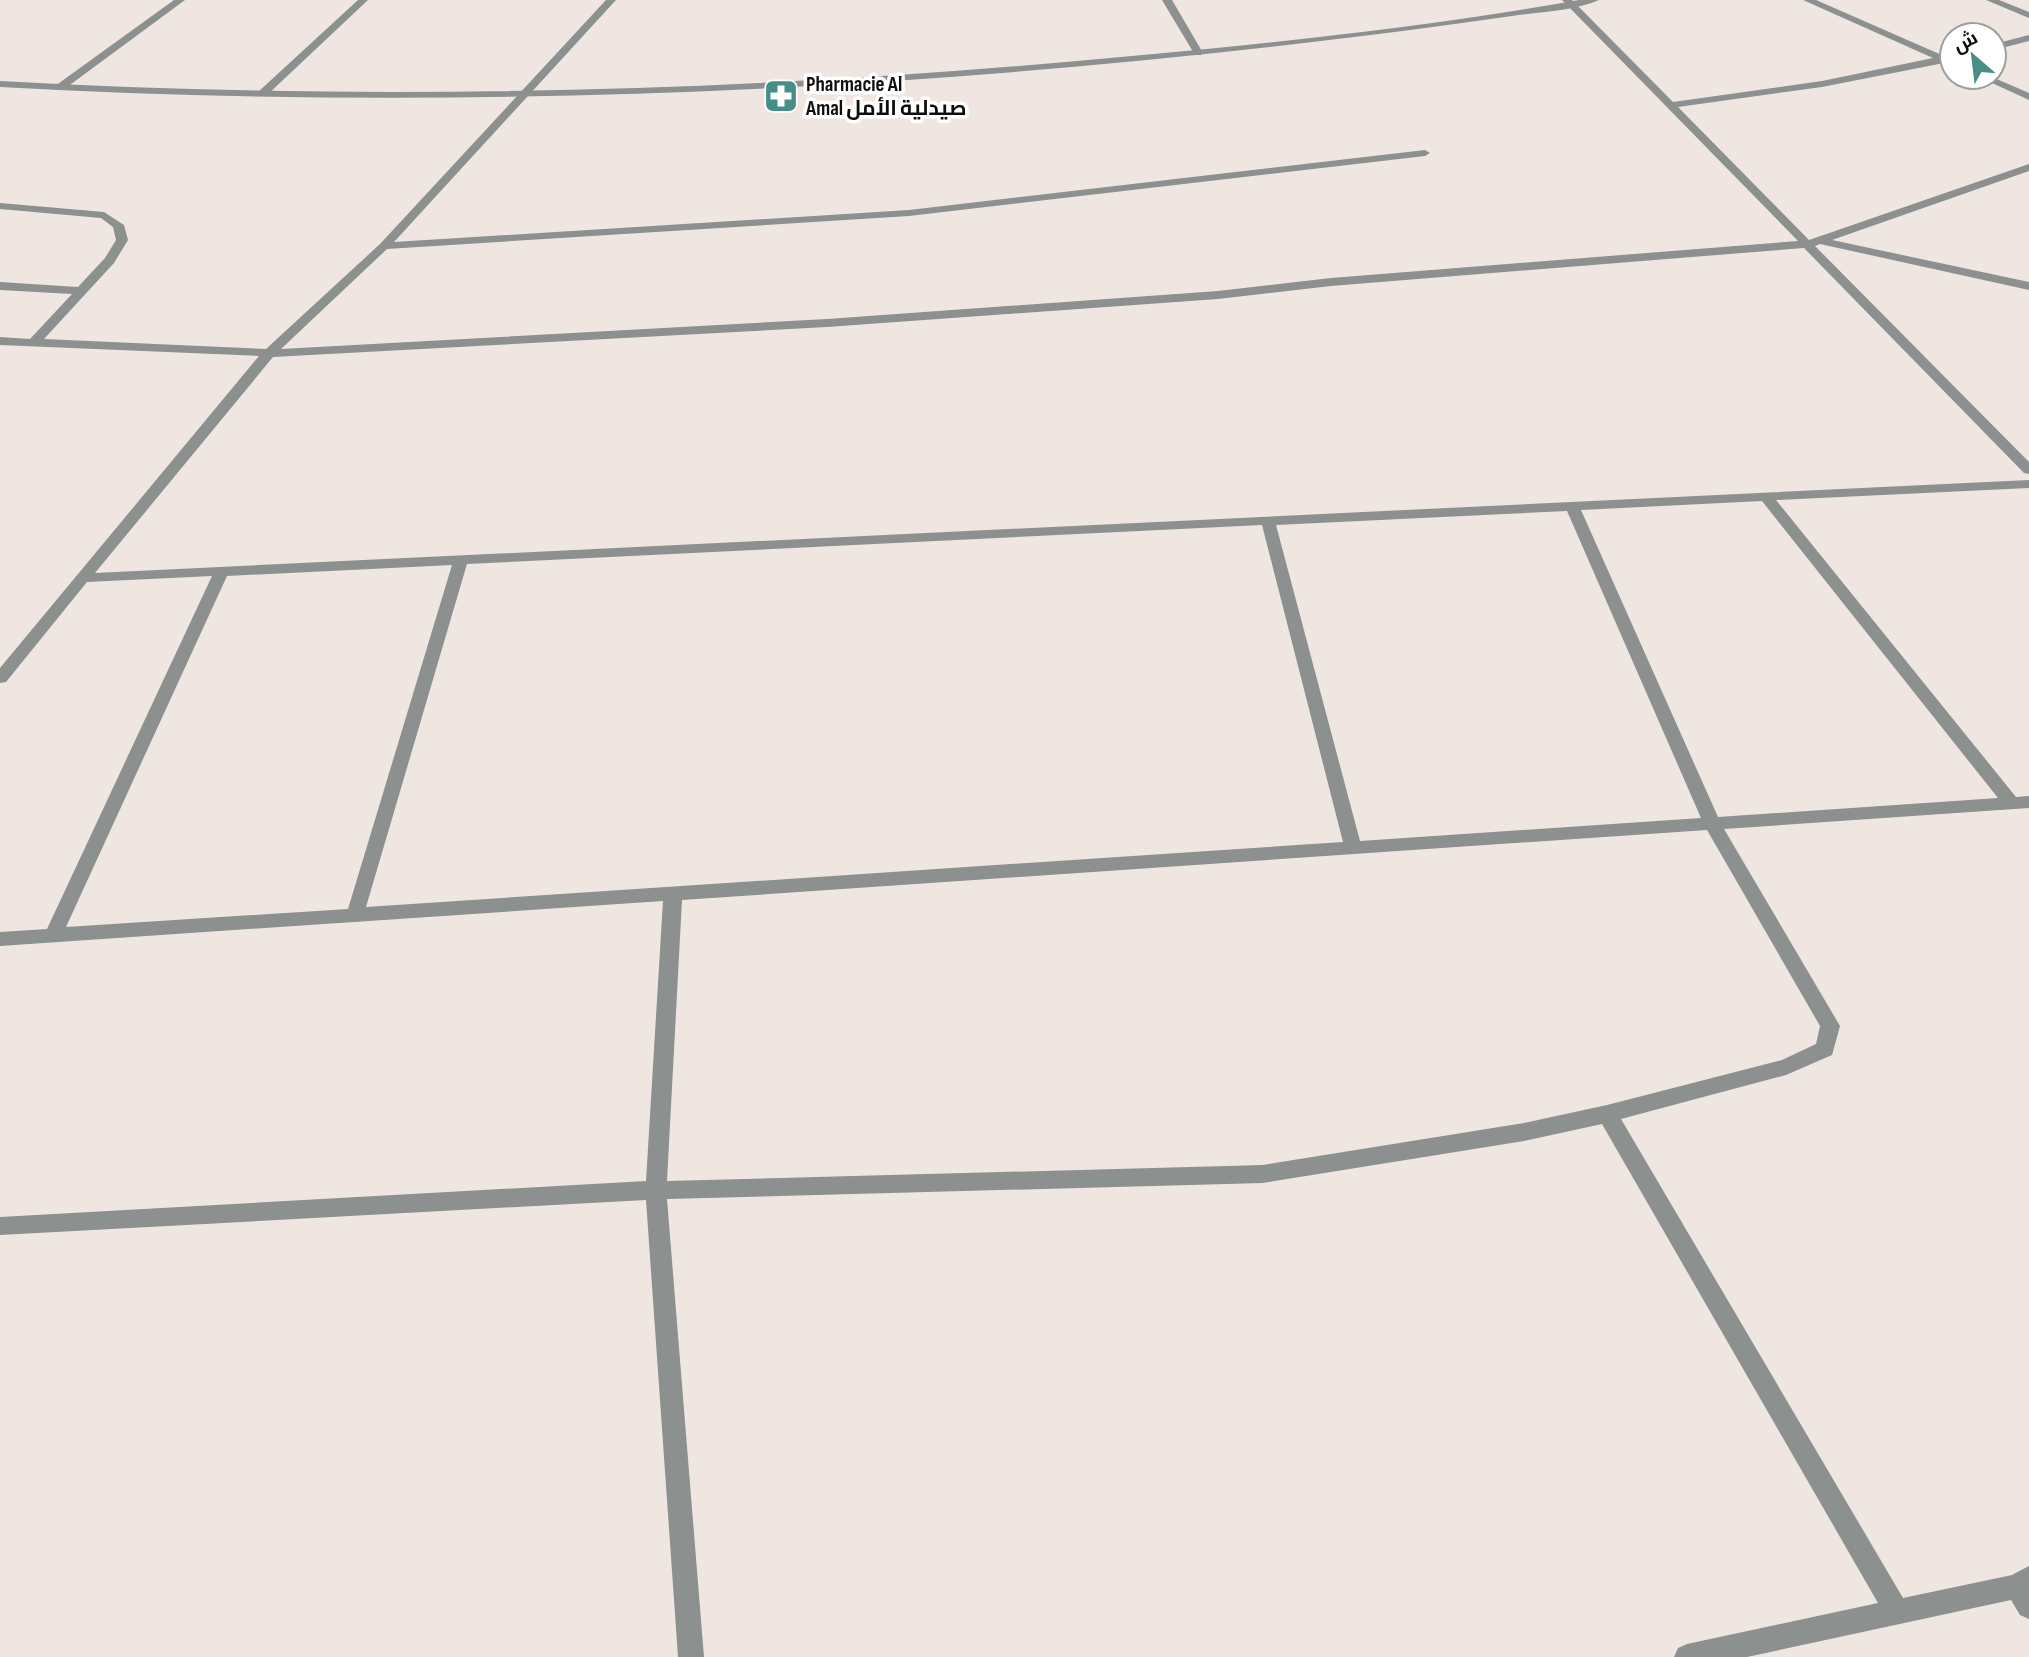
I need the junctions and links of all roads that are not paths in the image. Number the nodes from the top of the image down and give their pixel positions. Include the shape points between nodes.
1 (180, 0) edge
2 (363, 0) edge
3 (611, 0) edge
4 (1167, 0) edge
5 (1594, 0) edge
6 (1808, 0) edge
7 (1991, 0) edge
8 (1569, 2) edge
9 (2029, 15) edge
10 (2029, 38) edge
11 (2008, 43) edge
12 (1198, 53) junction
13 (1938, 55) edge
14 (1938, 62) edge
15 (0, 84) edge
16 (59, 88) junction
17 (2008, 88) edge
18 (262, 94) junction
19 (522, 95) junction
20 (2029, 97) edge
21 (1671, 105) junction
22 (1425, 153) dead end
23 (2029, 167) edge
24 (0, 206) edge
25 (1815, 243) junction
26 (384, 246) junction
27 (0, 286) edge
28 (2029, 286) edge
29 (81, 291) junction
30 (0, 341) edge
31 (34, 342) junction
32 (269, 353) junction
33 (2029, 470) edge
34 (2029, 484) edge
35 (1766, 497) junction
36 (1572, 506) junction
37 (1268, 521) junction
38 (461, 559) junction
39 (222, 571) junction
40 (82, 578) junction
41 (0, 678) edge
42 (2020, 803) edge
43 (1712, 824) junction
44 (1353, 848) junction
45 (673, 893) junction
46 (355, 915) junction
47 (53, 935) junction
48 (0, 939) edge
49 (1607, 1114) junction
50 (656, 1190) junction
51 (0, 1226) edge
52 (2025, 1590) edge
53 (1897, 1612) junction
54 (691, 1657) edge
55 (1687, 1657) edge

1 - 16 street
2 - 18 street
3 - 19 street
4 - 12 street
5 - 8 street
6 - 13 street
7 - 9 street
8 - 12 street
8 - 21 street
10 - 11 street
12 - 19 street via 1064,67 743,88
14 - 21 street
15 - 16 street
16 - 18 street
17 - 20 street
18 - 19 street
19 - 26 street
21 - 25 street
22 - 26 street via 909,213
23 - 25 street
24 - 29 street via 104,215 118,225 122,240
25 - 28 street
25 - 32 street via 1124,303
25 - 33 street
26 - 32 street
27 - 29 street
29 - 31 street
30 - 31 street
31 - 32 street
32 - 40 street
34 - 35 street
35 - 36 street
35 - 42 street
36 - 37 street
36 - 43 street
37 - 38 street
37 - 44 street
38 - 39 street
38 - 46 street
39 - 40 street
39 - 47 street
40 - 41 street
42 - 43 street
43 - 44 street
43 - 49 street via 1830,1026 1825,1049 1786,1067
44 - 45 street
45 - 46 street
45 - 50 street
46 - 47 street
47 - 48 street
49 - 50 street via 1263,1174
49 - 53 street
50 - 51 street
50 - 54 street
52 - 53 street
53 - 55 street

